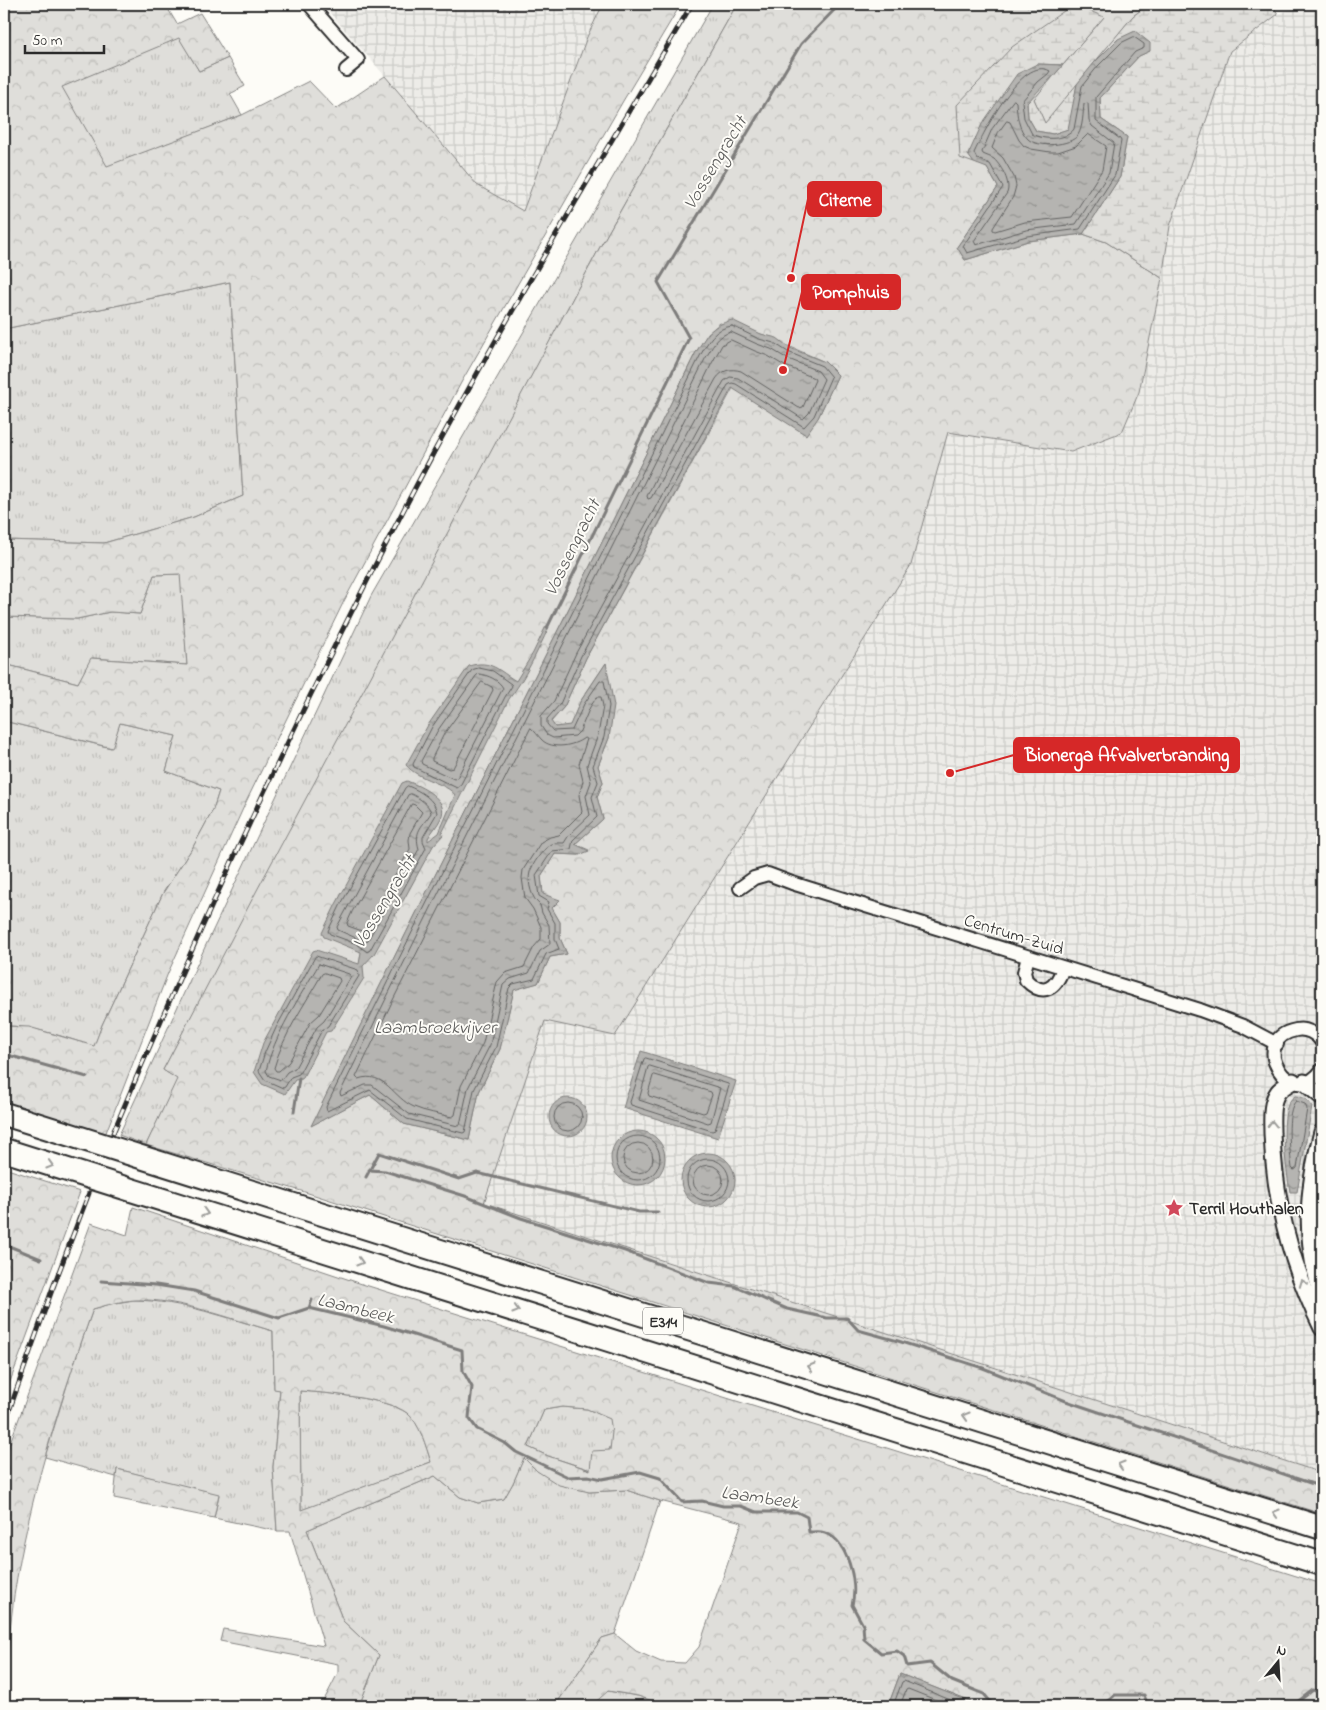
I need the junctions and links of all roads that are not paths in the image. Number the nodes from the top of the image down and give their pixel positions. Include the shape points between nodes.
1 (309, 4) edge
2 (346, 70) dead end
3 (740, 888) dead end
4 (1028, 957) junction
5 (1063, 968) junction
6 (1322, 1042) edge
7 (1277, 1044) junction
8 (1322, 1070) edge
9 (1298, 1082) junction
10 (1322, 1096) edge
11 (4, 1114) edge
12 (1322, 1132) edge
13 (4, 1150) edge
14 (1322, 1296) edge
15 (1322, 1328) edge
16 (1322, 1528) edge
17 (1322, 1564) edge

1 - 2 street via 358,60
3 - 4 street, Centrum-Zuid via 754,878 768,874
4 - 5 street, Centrum-Zuid
4 - 5 street via 1024,972 1026,980 1038,990 1048,990 1054,985
5 - 7 street, Centrum-Zuid via 1200,1010
6 - 7 street via 1314,1033 1300,1029 1285,1034
7 - 9 street via 1275,1066 1284,1077
8 - 9 street via 1316,1076
9 - 10 street
15 -> 9 street via 1293,1256 1274,1166 1273,1105 1278,1092
16 -> 11 highway, E314
12 - 14 street via 1310,1191 1308,1224 1312,1258
13 -> 17 highway, E314

